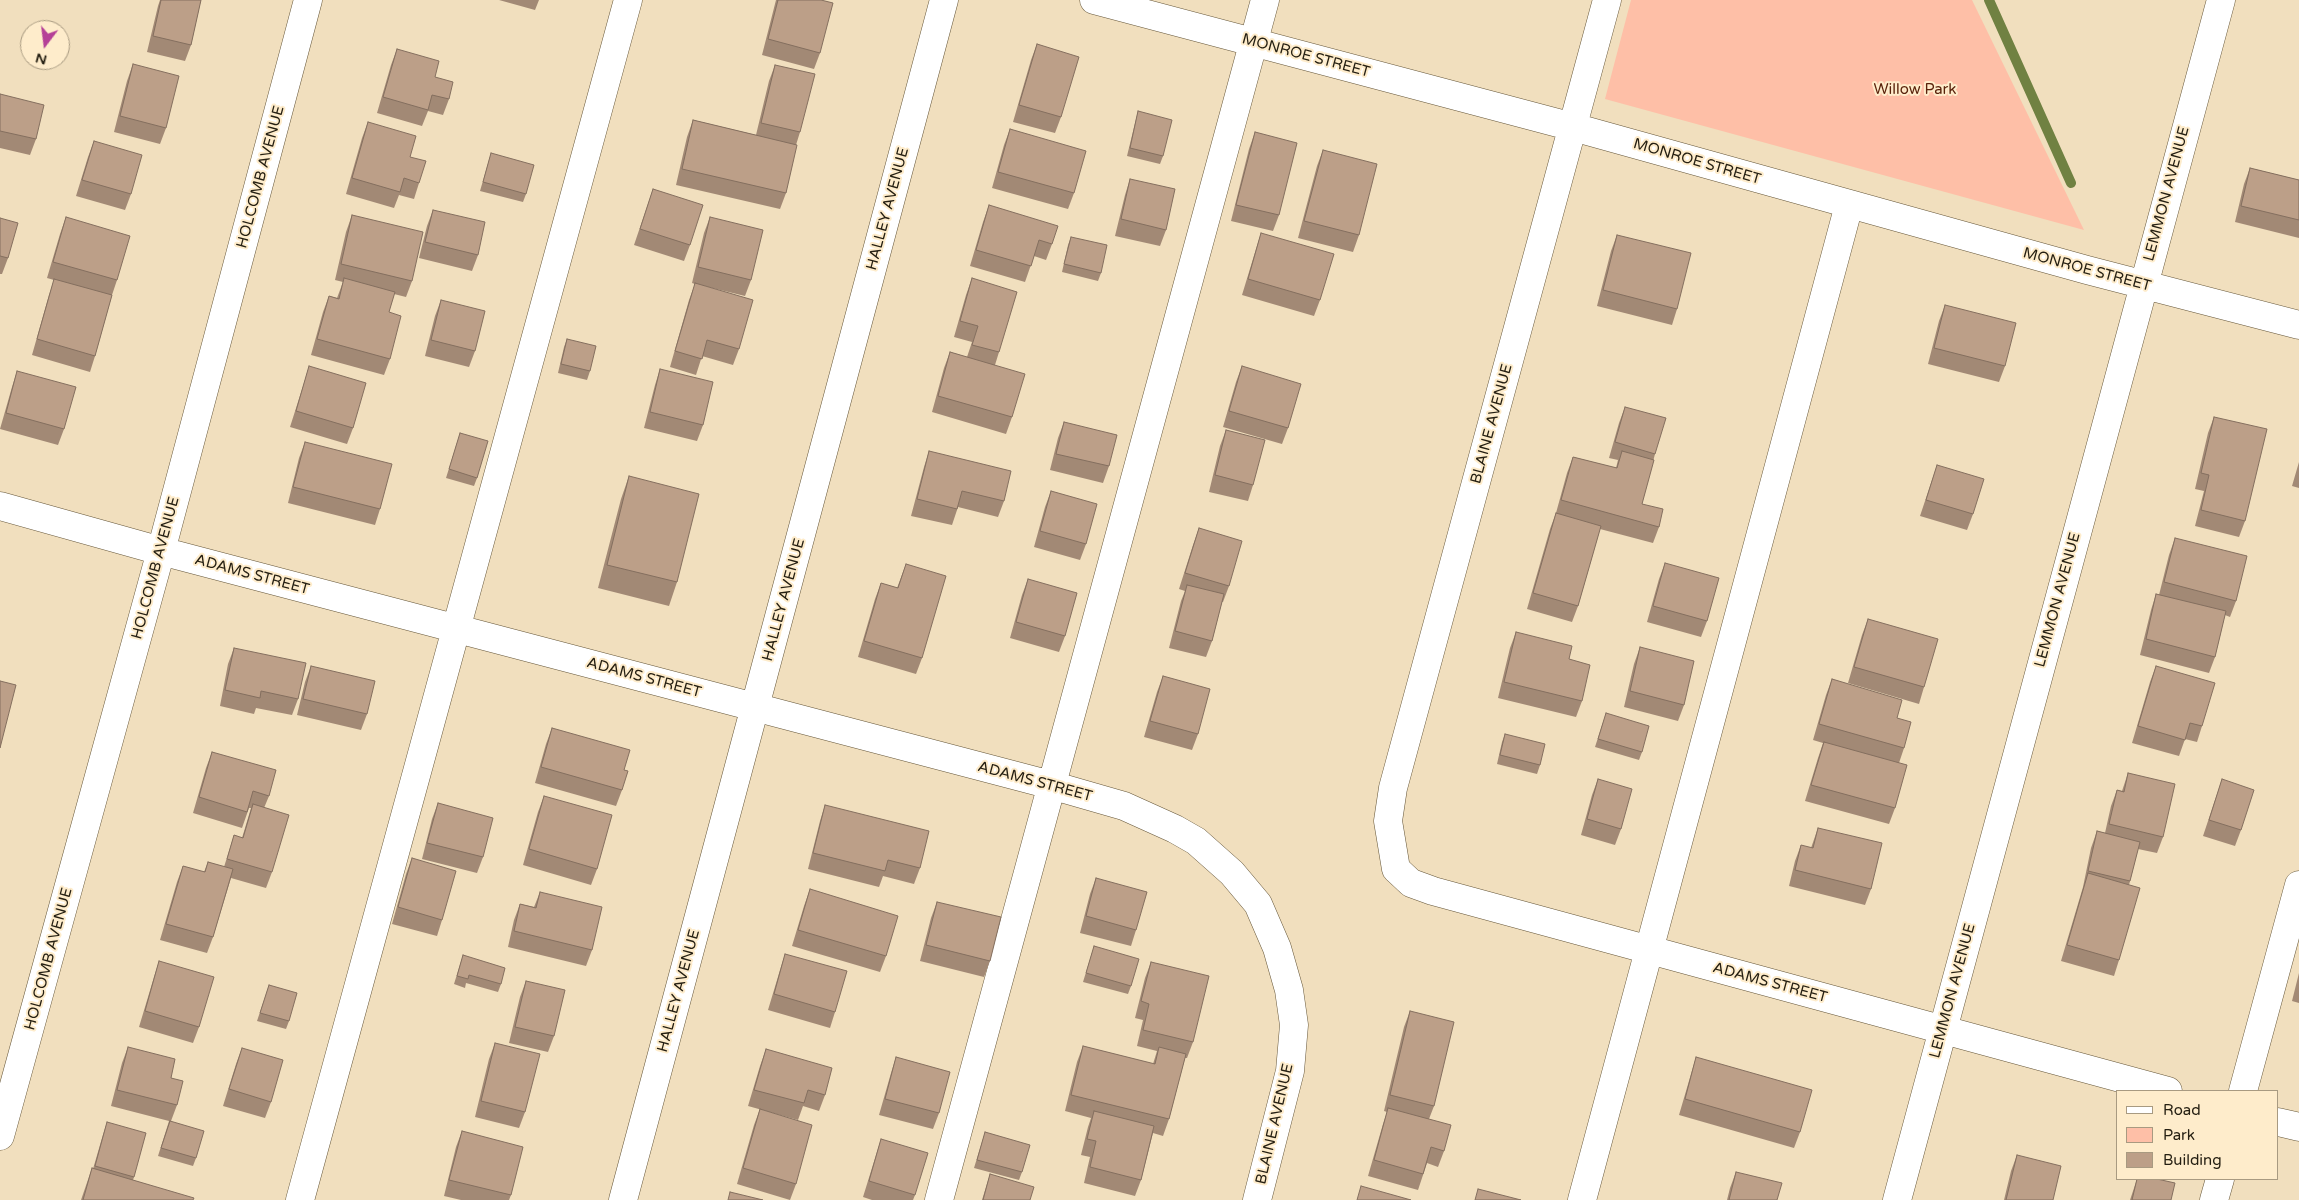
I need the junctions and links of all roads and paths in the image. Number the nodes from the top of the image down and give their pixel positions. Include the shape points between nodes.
1 (308, 0) edge
2 (628, 0) edge
3 (944, 0) edge
4 (1094, 0) edge
5 (1265, 0) edge
6 (1607, 0) edge
7 (2221, 0) edge
8 (1253, 42) junction
9 (1573, 127) junction
10 (1850, 204) junction
11 (2143, 284) junction
12 (2299, 325) edge
13 (0, 506) edge
14 (161, 551) junction
15 (457, 628) junction
16 (755, 707) junction
17 (1051, 785) junction
18 (1391, 850) joint
19 (2299, 885) edge
20 (1258, 904) joint
21 (1650, 950) junction
22 (1942, 1030) junction
23 (2164, 1090) edge
24 (2243, 1090) edge
25 (2279, 1122) edge
26 (2299, 1128) edge
27 (0, 1136) edge
28 (2220, 1180) edge
29 (300, 1200) edge
30 (623, 1200) edge
31 (939, 1200) edge
32 (1257, 1200) edge
33 (1582, 1200) edge
34 (1897, 1200) edge
35 (2214, 1200) edge

1 - 14 street, HOLCOMB AVENUE
2 - 15 street
3 - 16 street, HALLEY AVENUE
4 - 8 street, MONROE STREET
5 - 8 street
6 - 9 street, BLAINE AVENUE
7 - 11 street, LEMMON AVENUE
8 - 9 street, MONROE STREET
8 - 17 street
9 - 10 street, MONROE STREET
9 - 18 street, BLAINE AVENUE via 1394,788 1388,821
10 - 11 street, MONROE STREET
10 - 21 street
11 - 12 street, MONROE STREET
11 - 22 street, LEMMON AVENUE
13 - 14 street, ADAMS STREET
14 - 15 street, ADAMS STREET
14 - 27 street, HOLCOMB AVENUE
15 - 16 street, ADAMS STREET
15 - 29 street
16 - 17 street, ADAMS STREET
16 - 30 street, HALLEY AVENUE
17 - 20 street, ADAMS STREET via 1124,806 1196,841 1232,873
17 - 31 street
18 - 21 street, ADAMS STREET via 1396,869 1411,883
19 - 24 street
20 - 32 street, BLAINE AVENUE via 1277,948 1289,990 1294,1025 1290,1071
21 - 22 street, ADAMS STREET
21 - 33 street
22 - 23 street, ADAMS STREET
22 - 34 street, LEMMON AVENUE
25 - 26 street
28 - 35 street

